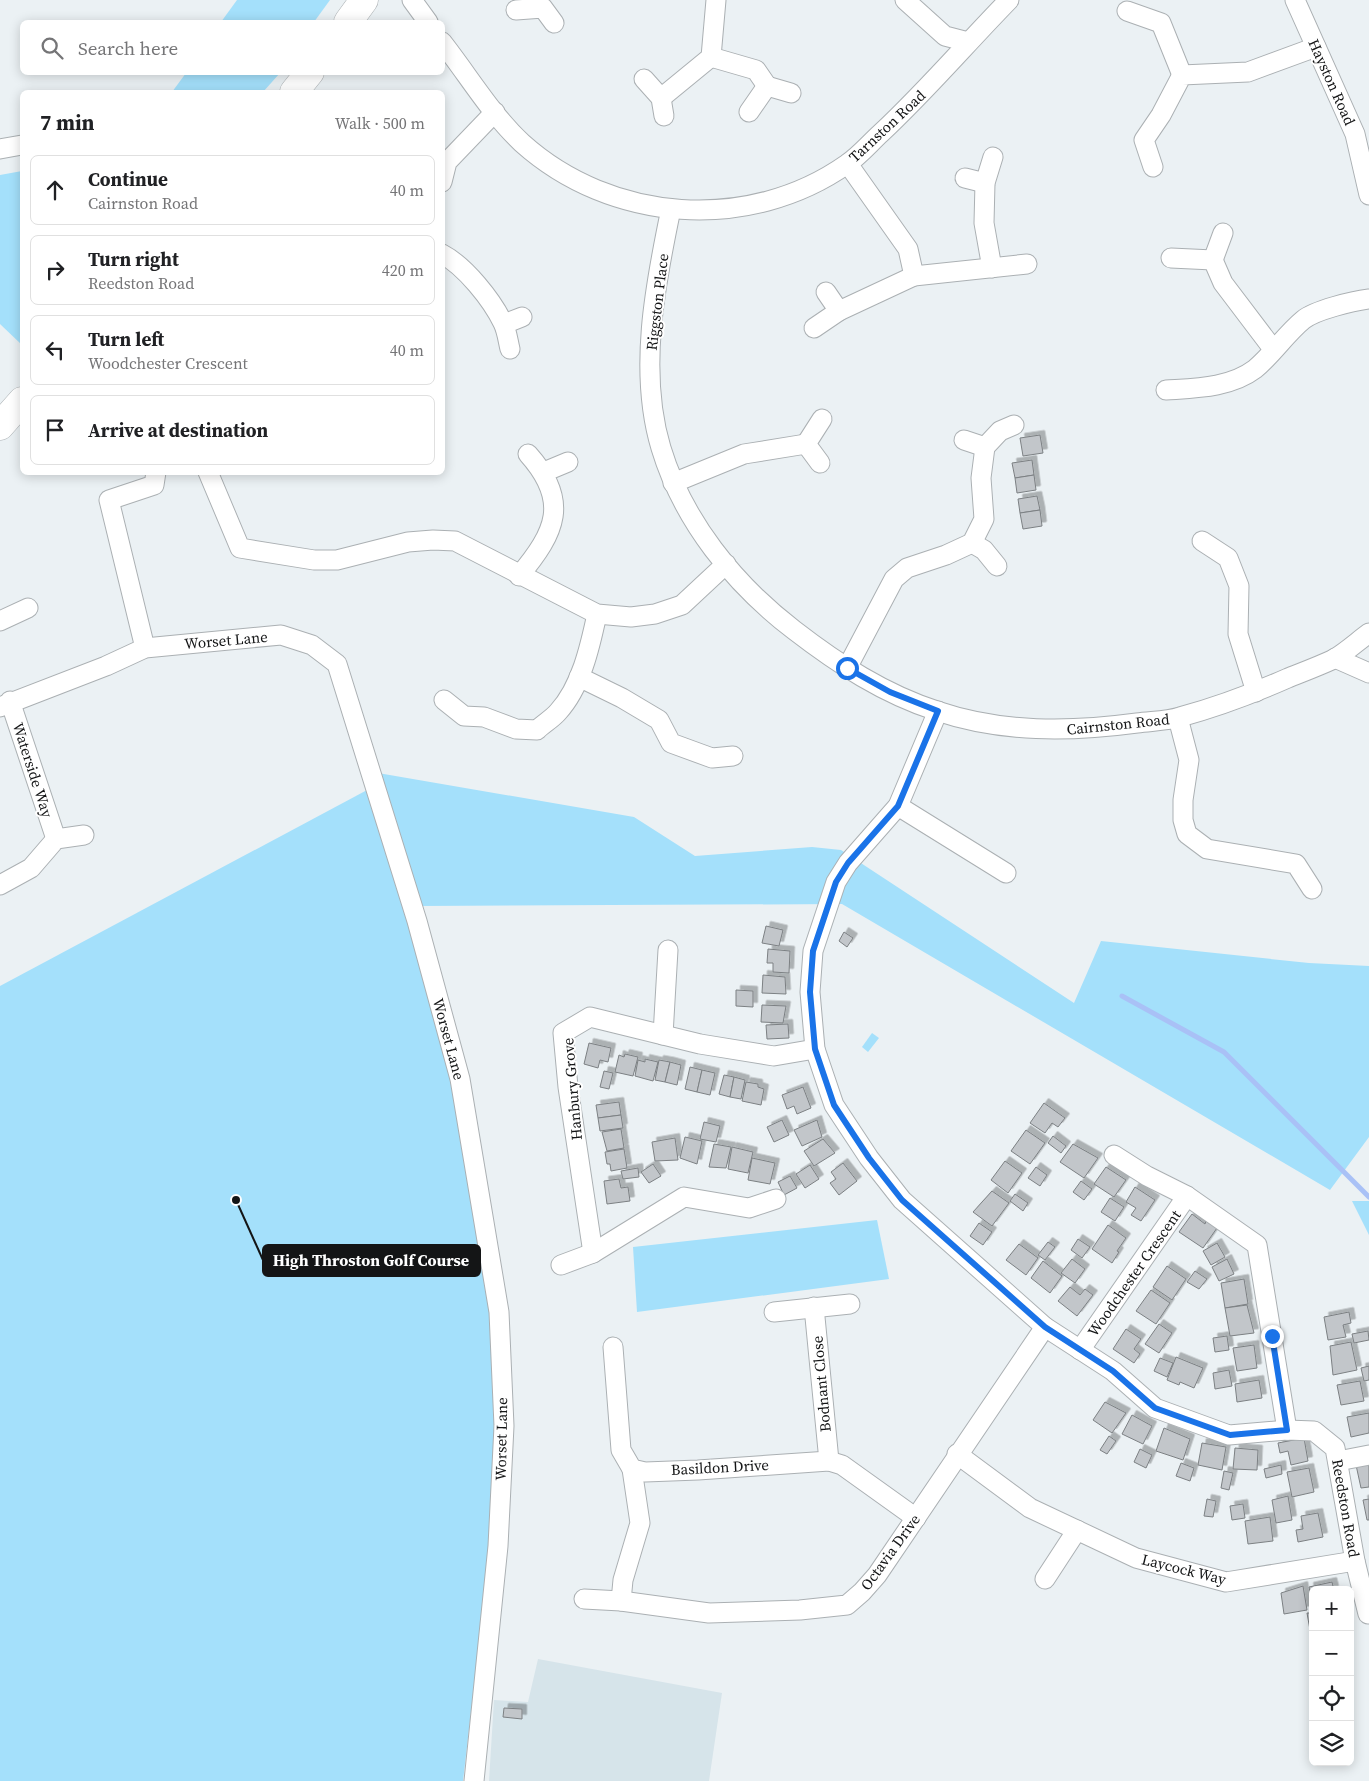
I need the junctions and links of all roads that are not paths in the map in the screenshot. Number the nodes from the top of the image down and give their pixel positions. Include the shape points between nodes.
1 (364, 0) edge
2 (412, 0) edge
3 (716, 0) edge
4 (905, 0) edge
5 (1009, 0) edge
6 (1295, 0) edge
7 (516, 10) dead end
8 (547, 10) edge
9 (1127, 11) dead end
10 (349, 20) edge
11 (427, 20) edge
12 (968, 42) junction
13 (445, 46) edge
14 (1316, 47) junction
15 (711, 57) junction
16 (308, 75) edge
17 (1182, 75) junction
18 (644, 79) dead end
19 (767, 86) junction
20 (296, 90) edge
21 (791, 93) dead end
22 (495, 112) junction
23 (749, 112) dead end
24 (1362, 132) edge
25 (20, 145) edge
26 (0, 149) edge
27 (993, 157) dead end
28 (848, 164) junction
29 (1153, 166) dead end
30 (445, 170) edge
31 (965, 178) dead end
32 (985, 183) junction
33 (1369, 195) edge
34 (671, 210) junction
35 (1223, 233) dead end
36 (445, 256) edge
37 (1171, 258) dead end
38 (1213, 260) junction
39 (1026, 264) dead end
40 (992, 268) junction
41 (914, 276) junction
42 (826, 292) dead end
43 (1369, 299) edge
44 (839, 311) junction
45 (522, 317) dead end
46 (504, 324) junction
47 (814, 328) dead end
48 (510, 349) dead end
49 (1273, 350) junction
50 (1166, 390) dead end
51 (652, 395) joint
52 (20, 403) edge
53 (822, 419) dead end
54 (1014, 425) dead end
55 (0, 426) edge
56 (964, 440) dead end
57 (806, 444) junction
58 (985, 447) junction
59 (528, 454) dead end
60 (568, 462) dead end
61 (820, 463) dead end
62 (544, 472) junction
63 (156, 475) edge
64 (209, 475) edge
65 (673, 482) junction
66 (1202, 541) dead end
67 (972, 543) junction
68 (726, 564) junction
69 (997, 566) dead end
70 (520, 576) junction
71 (28, 608) dead end
72 (597, 614) junction
73 (0, 621) edge
74 (1369, 633) edge
75 (145, 648) junction
76 (1335, 658) junction
77 (847, 668) junction
78 (1369, 673) edge
79 (579, 677) junction
80 (1256, 692) junction
81 (444, 700) dead end
82 (5, 704) edge
83 (938, 711) junction
84 (1178, 718) junction
85 (733, 756) dead end
86 (898, 806) junction
87 (84, 835) dead end
88 (56, 839) junction
89 (1006, 872) dead end
90 (0, 885) edge
91 (1312, 889) dead end
92 (668, 950) dead end
93 (663, 1035) junction
94 (815, 1049) junction
95 (1114, 1155) dead end
96 (1188, 1196) junction
97 (776, 1199) dead end
98 (593, 1253) junction
99 (561, 1265) dead end
100 (850, 1304) dead end
101 (814, 1307) junction
102 (774, 1312) dead end
103 (1045, 1327) junction
104 (613, 1347) dead end
105 (1080, 1350) junction
106 (1287, 1430) junction
107 (957, 1454) junction
108 (1369, 1454) edge
109 (829, 1461) junction
110 (1338, 1461) junction
111 (632, 1468) junction
112 (916, 1518) junction
113 (1077, 1530) junction
114 (1355, 1561) junction
115 (1045, 1579) dead end
116 (584, 1599) dead end
117 (621, 1601) junction
118 (1368, 1614) edge
119 (474, 1781) edge

1 - 10 street
2 - 11 street
3 - 15 street
4 - 12 street via 945,36
5 - 12 street, Tarnston Road
6 - 14 street, Hayston Road
7 - 8 street
9 - 17 street via 1161,23
12 - 28 street, Tarnston Road via 916,101
13 - 22 street, Tarnston Road
14 - 17 street via 1248,72
14 - 24 street, Hayston Road
15 - 18 street via 662,107
15 - 19 street via 756,70
16 - 20 street
17 - 29 street via 1144,140
19 - 21 street
19 - 23 street
22 - 30 street via 447,162
22 - 34 street, Tarnston Road via 522,142 561,172 630,201
24 - 33 street, Hayston Road
25 - 26 street
27 - 32 street
28 - 34 street, Tarnston Road via 807,187 771,200 703,212
28 - 41 street via 908,249
31 - 32 street
32 - 40 street via 984,223
34 - 51 street, Riggston Place via 654,309
35 - 38 street
36 - 46 street via 456,262 490,300
37 - 38 street
38 - 49 street via 1223,283
39 - 40 street
40 - 41 street
41 - 44 street
42 - 44 street
43 - 49 street via 1350,302 1305,318
44 - 47 street
45 - 46 street
46 - 48 street
49 - 50 street via 1254,369 1228,382 1202,388
51 - 65 street, Cairnston Road via 658,437
52 - 55 street
53 - 57 street
54 - 58 street via 1000,431
56 - 58 street
57 - 61 street
57 - 65 street via 744,454
58 - 67 street via 981,478 984,518
59 - 62 street
60 - 62 street
62 - 70 street via 553,498 552,527 537,555
63 - 75 street via 154,485 109,500
64 - 70 street via 240,548 314,560 337,560 408,542 455,541
65 - 68 street, Cairnston Road via 704,537
66 - 80 street via 1228,558 1239,586 1238,634
67 - 69 street via 984,550
67 - 77 street via 946,556 907,568 894,579
68 - 72 street via 682,604 631,618
68 - 77 street, Cairnston Road via 775,615
70 - 72 street
71 - 73 street
72 - 79 street
74 - 76 street, Cairnston Road
75 - 82 street, Worset Lane
75 - 119 street, Worset Lane via 281,635 312,645 337,664 417,921 460,1079 499,1312 504,1426 498,1536
76 - 78 street
76 - 80 street, Cairnston Road
77 - 83 street, Cairnston Road via 890,692
79 - 81 street via 558,712 536,730 516,729 484,718 460,724
79 - 85 street via 659,720 671,743 713,766
80 - 84 street, Cairnston Road
82 - 88 street, Waterside Way
83 - 84 street, Cairnston Road via 1003,727 1053,730 1097,729
83 - 86 street, Reedston Road
84 - 91 street via 1189,760 1183,800 1187,834 1208,849 1296,864
86 - 89 street
86 - 94 street, Reedston Road via 848,863 825,910 813,951 810,992
87 - 88 street
88 - 90 street via 31,868
92 - 93 street
93 - 94 street, Hanbury Grove via 774,1056
93 - 98 street, Hanbury Grove via 590,1018 563,1033
94 - 103 street, Reedston Road via 834,1105 902,1200
95 - 96 street, Woodchester Crescent via 1146,1176
96 - 105 street, Woodchester Crescent
96 - 106 street, Woodchester Crescent via 1257,1245
97 - 98 street via 749,1208 684,1197
98 - 99 street
100 - 101 street
101 - 102 street
101 - 109 street, Bodnant Close
103 - 105 street, Reedston Road
103 - 107 street, Octavia Drive
104 - 111 street via 621,1450
105 - 106 street, Reedston Road via 1113,1371 1155,1408 1230,1435
106 - 110 street, Reedston Road via 1314,1432 1335,1448
107 - 112 street, Octavia Drive
107 - 113 street, Laycock Way via 1030,1508
108 - 110 street
109 - 111 street, Basildon Drive via 645,1472
109 - 112 street, Basildon Drive via 842,1465
110 - 114 street, Reedston Road
111 - 117 street via 640,1523 623,1580
112 - 117 street, Octavia Drive via 877,1575 847,1605 770,1612 709,1613
113 - 114 street, Laycock Way via 1136,1558 1226,1582
113 - 115 street
114 - 118 street, Reedston Road
116 - 117 street, Octavia Drive

